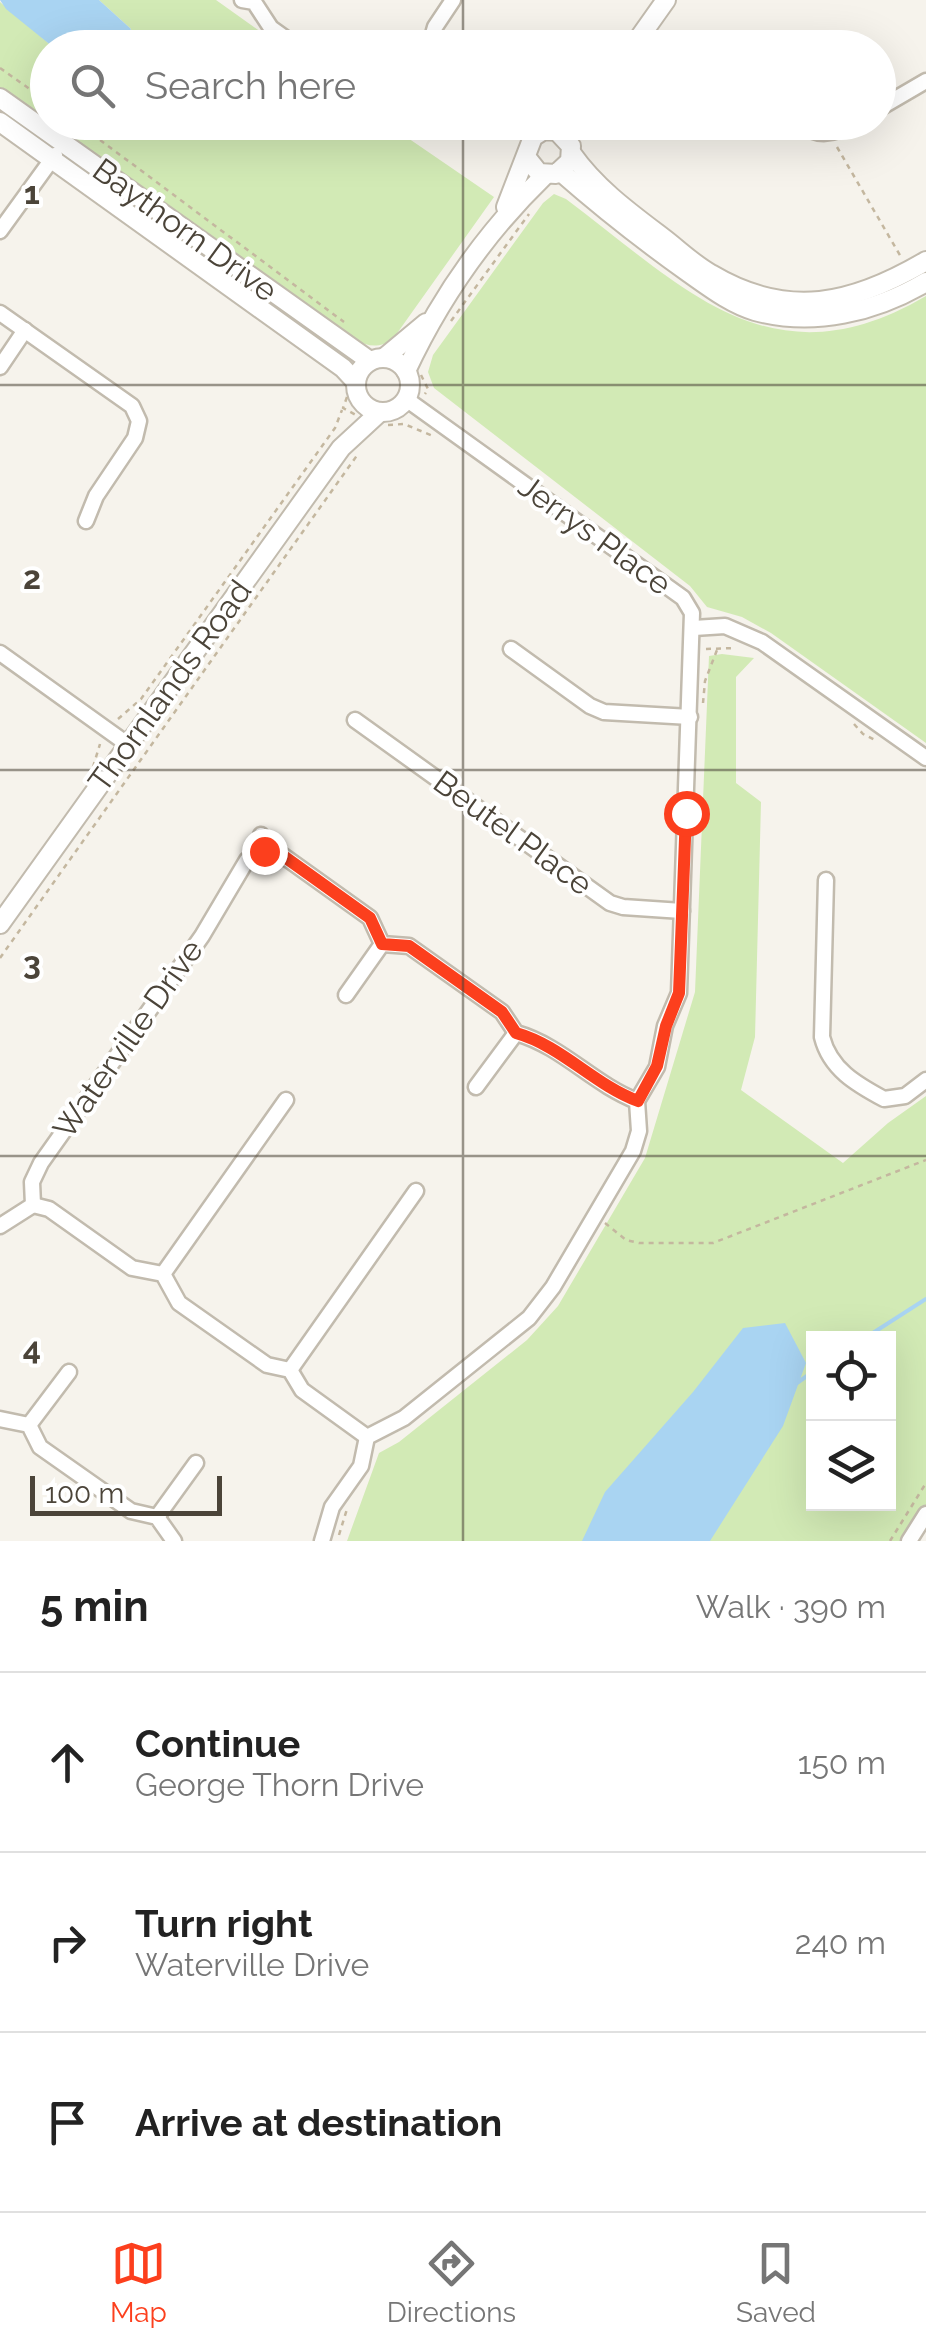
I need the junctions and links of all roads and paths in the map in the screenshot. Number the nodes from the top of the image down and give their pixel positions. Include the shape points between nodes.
1 (454, 0) edge
2 (652, 0) edge
3 (666, 0) edge
4 (251, 1) edge
5 (274, 30) edge
6 (434, 30) edge
7 (631, 30) edge
8 (645, 30) edge
9 (0, 68) edge
10 (926, 81) edge
11 (30, 89) edge
12 (0, 98) edge
13 (896, 98) edge
14 (0, 122) edge
15 (30, 125) edge
16 (30, 136) edge
17 (37, 140) edge
18 (47, 140) edge
19 (532, 140) edge
20 (561, 140) edge
21 (565, 140) edge
22 (834, 140) edge
23 (58, 150) junction
24 (527, 158) junction
25 (553, 174) junction
26 (538, 203) dead end
27 (502, 216) junction
28 (0, 231) edge
29 (918, 266) edge
30 (926, 282) edge
31 (0, 313) edge
32 (437, 325) junction
33 (25, 330) junction
34 (377, 360) junction
35 (0, 366) edge
36 (413, 371) junction
37 (353, 396) junction
38 (411, 402) junction
39 (383, 419) junction
40 (404, 424) junction
41 (439, 438) dead end
42 (350, 450) junction
43 (86, 521) dead end
44 (694, 628) junction
45 (741, 632) junction
46 (693, 648) junction
47 (511, 649) dead end
48 (0, 653) edge
49 (690, 717) junction
50 (118, 719) dead end
51 (356, 720) dead end
52 (127, 744) junction
53 (926, 758) edge
54 (261, 835) dead end
55 (264, 851) junction
56 (826, 880) dead end
57 (682, 912) junction
58 (0, 924) edge
59 (382, 944) junction
60 (0, 958) edge
61 (346, 995) dead end
62 (516, 1033) junction
63 (926, 1080) edge
64 (476, 1087) dead end
65 (286, 1100) dead end
66 (638, 1101) junction
67 (926, 1160) edge
68 (416, 1192) dead end
69 (33, 1206) junction
70 (604, 1222) dead end
71 (0, 1226) edge
72 (162, 1274) junction
73 (290, 1370) junction
74 (69, 1372) dead end
75 (0, 1419) edge
76 (29, 1425) junction
77 (367, 1437) junction
78 (196, 1463) dead end
79 (926, 1483) edge
80 (926, 1514) edge
81 (158, 1517) junction
82 (174, 1541) edge
83 (322, 1541) edge
84 (890, 1541) edge
85 (908, 1541) edge

1 - 6 street
2 - 7 street
3 - 8 street
4 - 5 street
9 - 11 path
10 - 13 street
12 - 15 street, Baythorn Drive
14 - 16 street, Baythorn Drive
17 - 23 street, Baythorn Drive
18 - 23 street, Baythorn Drive
19 - 24 street, Thornlands Road
20 - 25 street, Thornlands Road
21 - 29 street via 585,172 632,214 709,273 746,292 826,303
22 - 29 path
23 - 28 street
23 - 34 street, Baythorn Drive
23 - 37 street, Baythorn Drive via 343,368
24 - 25 street via 534,169
24 - 27 street, Thornlands Road
25 - 27 street, Thornlands Road
25 - 30 street via 723,297 754,311 840,316
26 - 32 path
27 - 32 street, Thornlands Road
31 - 33 street
32 - 34 street, Thornlands Road
32 - 36 street, Thornlands Road
33 - 35 street
33 - 43 street via 132,406 139,421
34 - 36 street
34 - 37 street, Thornlands Road via 363,366
36 - 38 street, Thornlands Road
36 - 38 path via 428,390
37 - 39 street
37 - 42 street, Thornlands Road
37 - 50 path via 141,699
38 - 39 street, Thornlands Road
38 - 40 path
38 - 44 street, Jerrys Place via 683,598
39 - 40 path
39 - 42 street, Thornlands Road
40 - 41 path
42 - 52 street, Thornlands Road
42 - 60 path
44 - 45 street, Jerrys Place
44 - 46 street
45 - 46 path via 735,650
45 - 53 street, Jerrys Place
46 - 49 street
47 - 49 street via 604,712
48 - 52 street
49 - 57 street
51 - 57 street, Beutel Place via 610,903
52 - 58 street, Thornlands Road
54 - 55 street
55 - 59 street via 282,855 370,918
55 - 69 street, Waterville Drive via 247,860 202,936 41,1162 32,1182
56 - 63 street via 826,1052 834,1066 884,1099 905,1096
57 - 66 street via 679,993 657,1066
59 - 61 street
59 - 62 street via 409,946 502,1012
62 - 64 street
62 - 66 street via 541,1040 614,1092
65 - 72 street
66 - 77 street via 633,1151 529,1318 404,1418
67 - 70 path via 713,1243 639,1244
68 - 73 street
69 - 71 street
69 - 72 street via 48,1209 132,1268
72 - 73 street via 179,1302 267,1366
73 - 77 street via 302,1390
74 - 76 street
75 - 76 street
76 - 81 street via 55,1458 131,1511
77 - 83 street via 361,1466 332,1507
78 - 81 street
79 - 84 path
80 - 85 street
81 - 82 street

